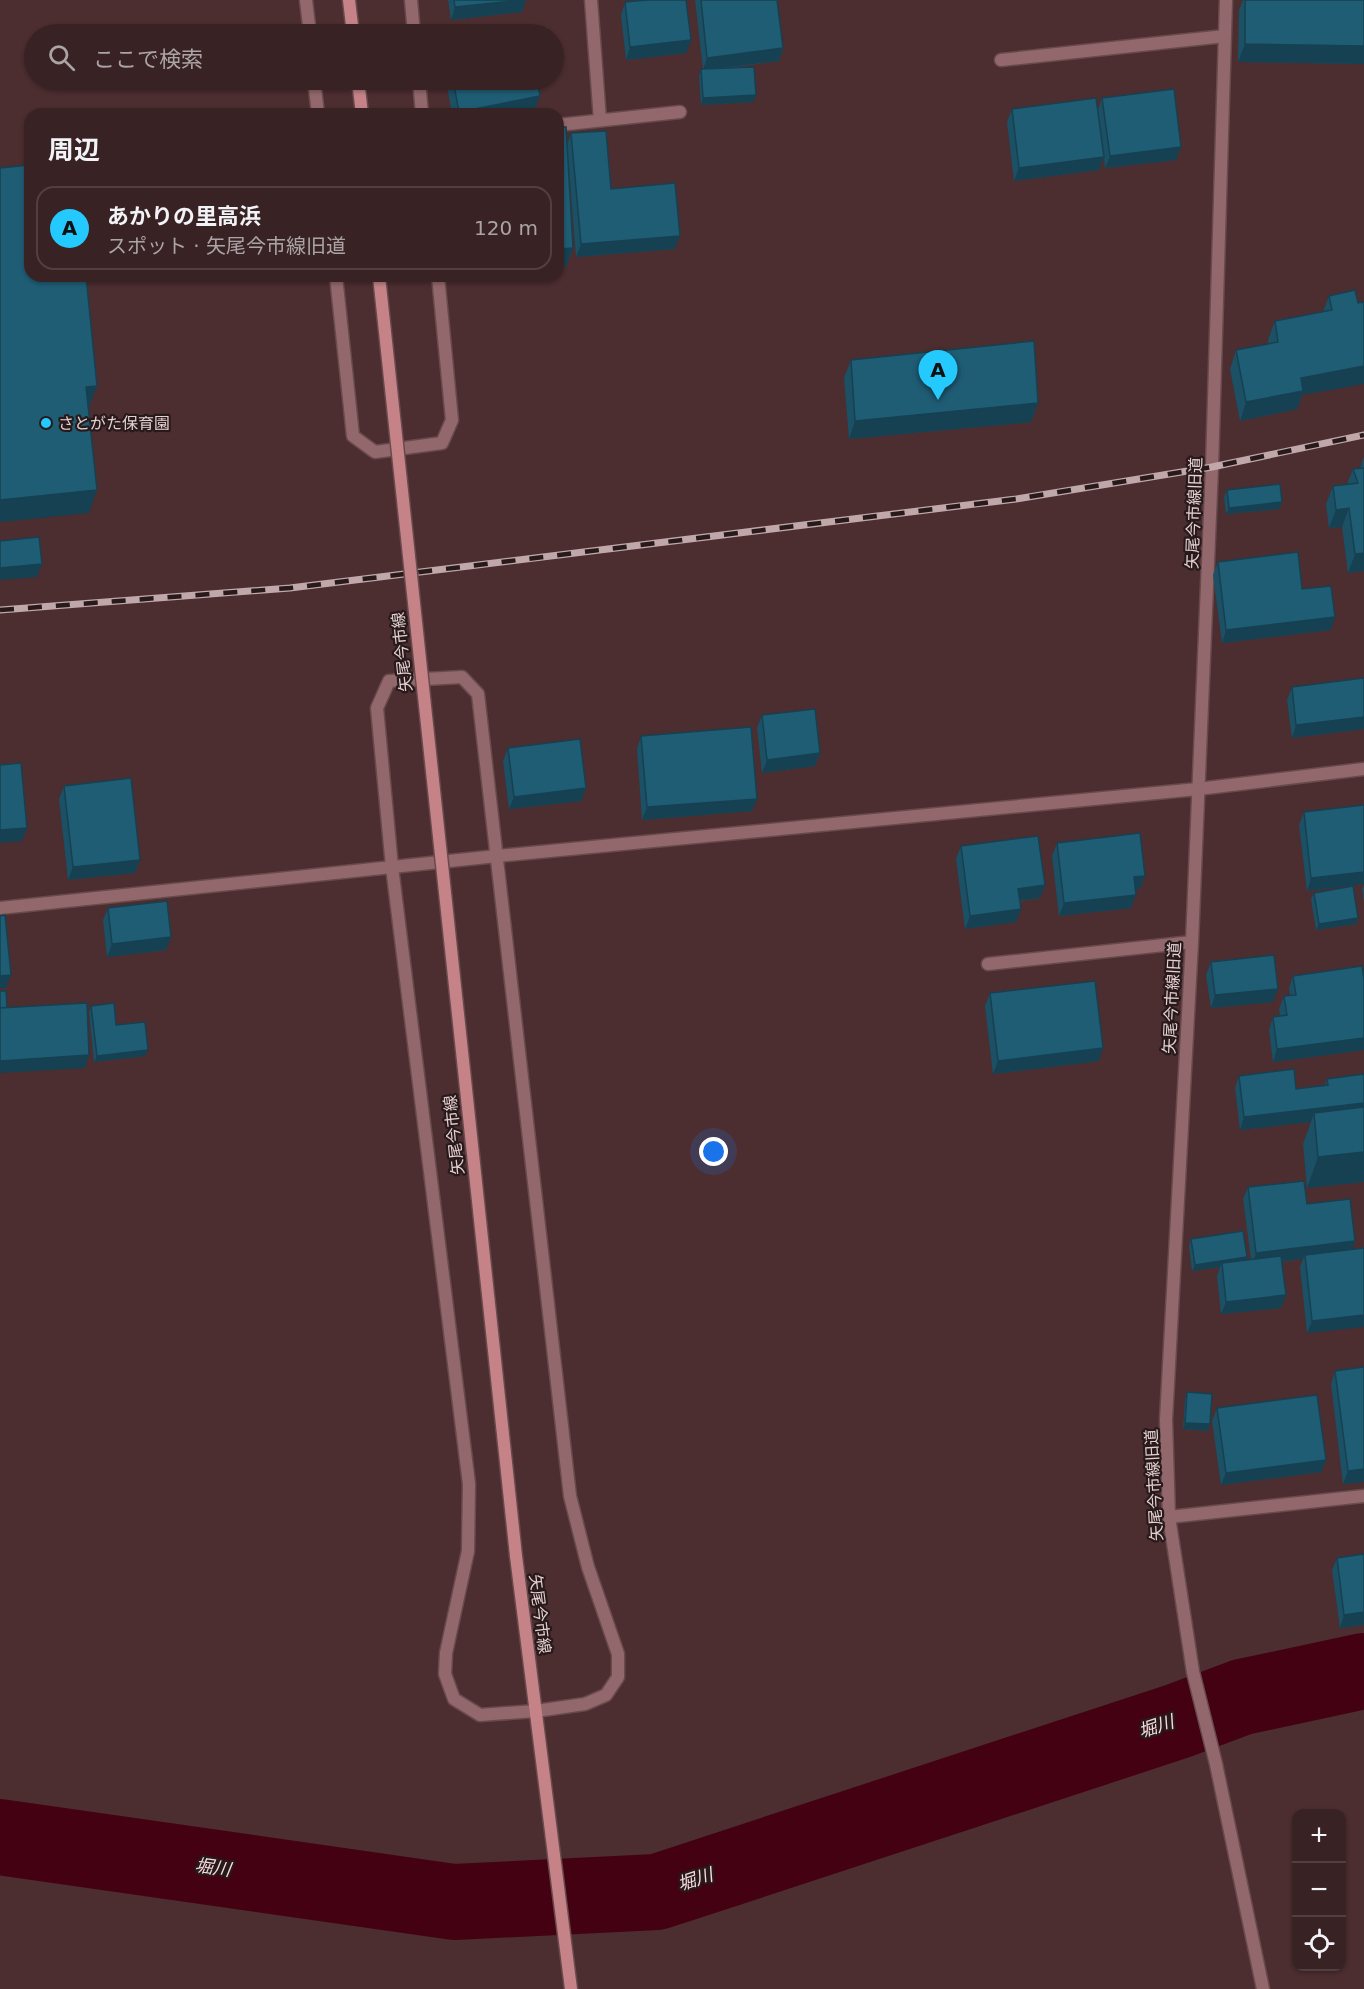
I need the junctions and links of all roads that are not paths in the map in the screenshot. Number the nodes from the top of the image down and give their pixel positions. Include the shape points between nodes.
1 (306, 0) edge
2 (349, 0) edge
3 (411, 0) edge
4 (591, 0) edge
5 (1226, 0) edge
6 (309, 24) edge
7 (352, 24) edge
8 (413, 24) edge
9 (1225, 36) junction
10 (1001, 60) dead end
11 (315, 90) edge
12 (359, 90) edge
13 (420, 90) edge
14 (317, 108) edge
15 (361, 108) edge
16 (421, 108) edge
17 (680, 112) dead end
18 (600, 120) junction
19 (564, 124) edge
20 (337, 282) edge
21 (380, 282) edge
22 (439, 282) edge
23 (1364, 769) edge
24 (1198, 789) junction
25 (497, 856) junction
26 (392, 867) junction
27 (0, 908) edge
28 (1192, 942) junction
29 (988, 964) dead end
30 (1364, 1496) edge
31 (1169, 1517) junction
32 (536, 1711) junction
33 (571, 1989) edge
34 (1263, 1989) edge

1 - 6 street
2 - 7 main road
3 - 8 street
4 - 18 street
5 - 9 street, 矢尾今市線旧道
9 - 10 street
9 - 24 street, 矢尾今市線旧道
11 - 14 street
12 - 15 main road
13 - 16 street
17 - 18 street
18 - 19 street
20 - 22 street via 353,435 375,452 442,442 452,420
21 - 32 main road, 矢尾今市線, bridge via 516,1556
23 - 24 street
24 - 25 street
24 - 28 street, 矢尾今市線旧道
25 - 26 street
25 - 26 street via 478,694 462,677 389,681 377,708
25 - 32 street via 570,1496 588,1567 618,1654 618,1677 606,1695 585,1704
26 - 27 street
26 - 32 street via 469,1484 468,1551 445,1674 454,1699 480,1715
28 - 29 street
28 - 31 street, 矢尾今市線旧道 via 1166,1420
30 - 31 street
31 - 34 street, 矢尾今市線旧道 via 1193,1672
32 - 33 main road, 矢尾今市線

